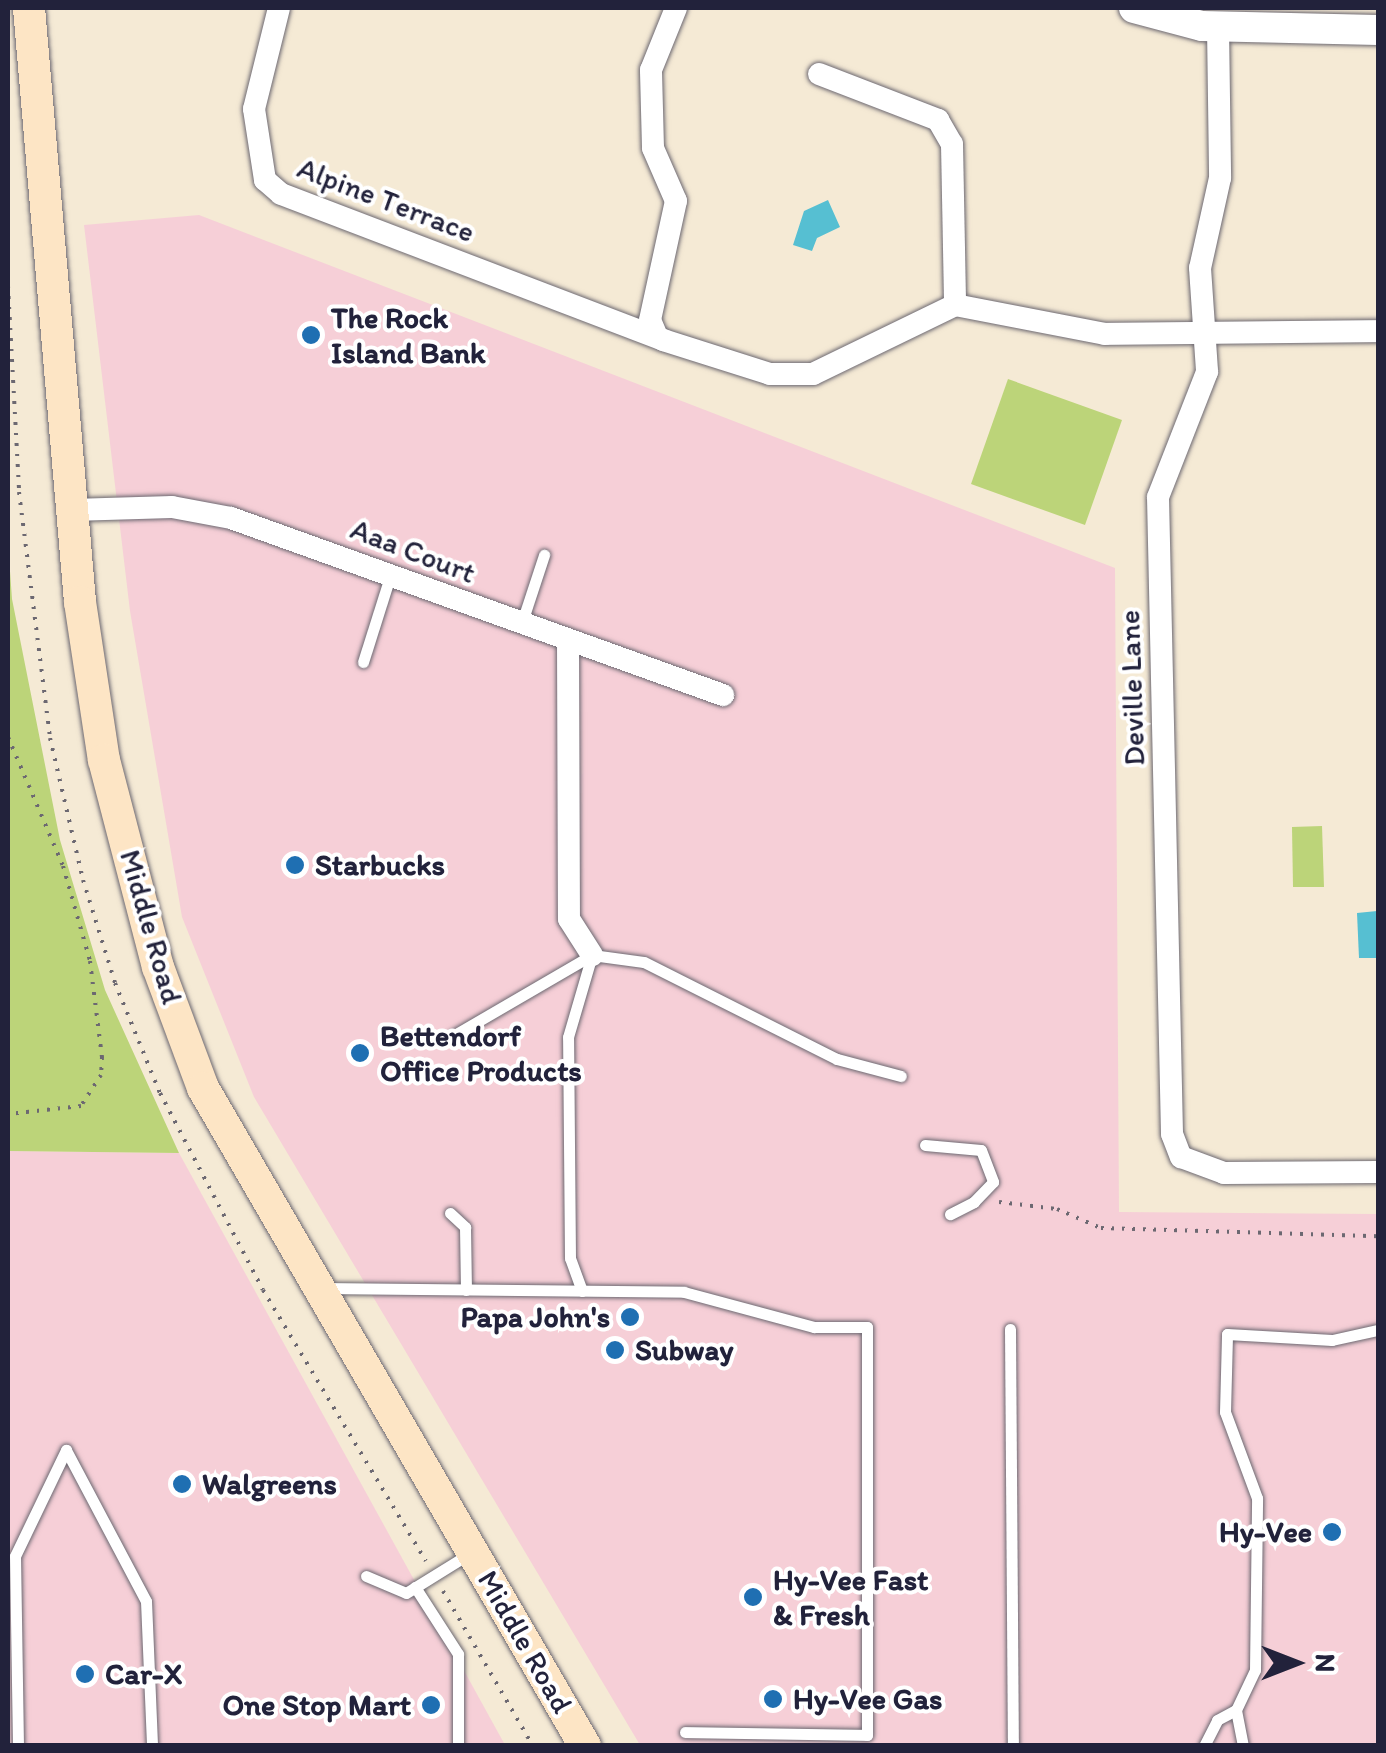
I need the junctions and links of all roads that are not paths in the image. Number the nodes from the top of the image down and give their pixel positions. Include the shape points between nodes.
1 (28, 8) edge
2 (279, 8) edge
3 (676, 8) edge
4 (1134, 8) edge
5 (1294, 20) edge
6 (1218, 28) junction
7 (1378, 30) edge
8 (819, 74) dead end
9 (955, 305) junction
10 (1378, 331) edge
11 (656, 334) junction
12 (1204, 334) junction
13 (72, 510) junction
14 (544, 555) dead end
15 (391, 573) junction
16 (521, 625) junction
17 (568, 642) junction
18 (364, 662) dead end
19 (723, 696) dead end
20 (592, 955) junction
21 (450, 1037) dead end
22 (902, 1076) dead end
23 (926, 1145) dead end
24 (1378, 1172) edge
25 (450, 1213) dead end
26 (950, 1214) dead end
27 (316, 1288) junction
28 (466, 1290) junction
29 (582, 1290) junction
30 (1010, 1329) dead end
31 (1378, 1330) edge
32 (472, 1552) junction
33 (366, 1576) dead end
34 (415, 1587) junction
35 (1236, 1710) junction
36 (685, 1732) dead end
37 (18, 1746) edge
38 (152, 1746) edge
39 (458, 1746) edge
40 (586, 1746) edge
41 (1013, 1746) edge
42 (1204, 1746) edge
43 (1243, 1746) edge

1 - 13 main road, Middle Road
2 - 11 street, Alpine Terrace via 254,108 255,143 273,187
3 - 11 street via 651,70 652,148 676,201 650,320
4 - 6 street
5 - 6 street
5 - 7 street
6 - 12 street, Deville Lane via 1220,178 1200,268
8 - 9 street via 938,120 952,144
9 - 11 street via 813,374 770,374
9 - 12 street via 1105,334
10 - 12 street
12 - 24 street, Deville Lane via 1207,372 1158,497 1172,1134 1181,1157 1224,1173
13 - 15 street, Aaa Court via 172,507 231,518
13 - 27 main road, Middle Road via 104,760 158,967 203,1088
14 - 16 lane
15 - 16 street, Aaa Court
15 - 18 lane
16 - 17 street, Aaa Court
17 - 19 street, Aaa Court
17 - 20 street via 569,919
20 - 21 lane
20 - 22 lane via 644,962 837,1059
20 - 29 lane via 568,1037 570,1258
23 - 26 lane via 982,1150 992,1182
25 - 28 lane via 465,1227
27 - 28 lane
27 - 32 main road, Middle Road
28 - 29 lane
29 - 36 lane via 684,1292 814,1327 867,1328 867,1734
30 - 41 lane
31 - 35 lane via 1332,1340 1227,1334 1225,1412 1257,1498 1256,1670
32 - 34 lane
32 - 40 main road, Middle Road
33 - 34 lane via 406,1593
34 - 39 lane via 458,1654
35 - 42 lane via 1217,1720
35 - 43 lane
37 - 38 lane via 15,1556 66,1450 146,1601

